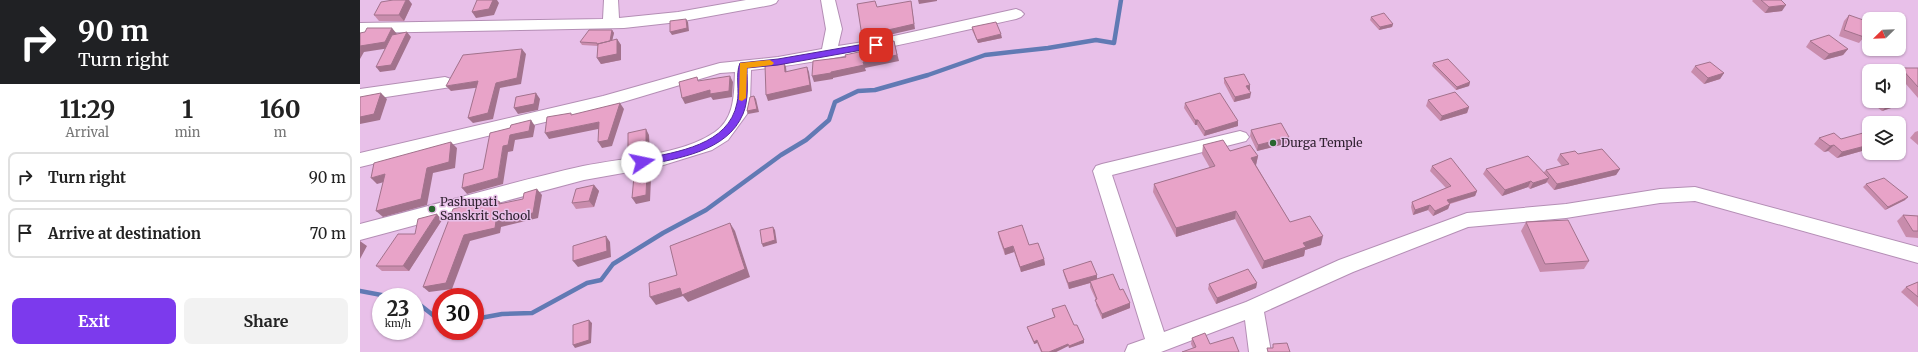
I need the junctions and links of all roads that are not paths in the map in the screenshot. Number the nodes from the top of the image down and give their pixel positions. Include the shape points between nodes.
1 (611, 0) edge
2 (771, 0) edge
3 (828, 0) edge
4 (1016, 14) dead end
5 (606, 24) junction
6 (360, 28) edge
7 (829, 52) junction
8 (743, 65) junction
9 (445, 83) dead end
10 (360, 95) edge
11 (1240, 137) dead end
12 (360, 160) edge
13 (360, 232) edge
14 (1918, 255) edge
15 (1254, 308) junction
16 (1157, 344) junction
17 (1136, 352) edge
18 (1260, 352) edge

1 - 5 street via 611,19
2 - 5 street via 678,16
3 - 7 street via 834,29
4 - 7 street via 876,45
5 - 6 street
7 - 8 street via 778,62
8 - 12 street via 720,68 604,102
8 - 13 street via 742,102 739,114 722,136 706,145 657,160 584,173
9 - 10 street
11 - 16 street via 1102,171
14 - 15 street via 1695,194 1660,196 1566,211 1468,220 1346,266
15 - 16 street
15 - 18 street
16 - 17 street

